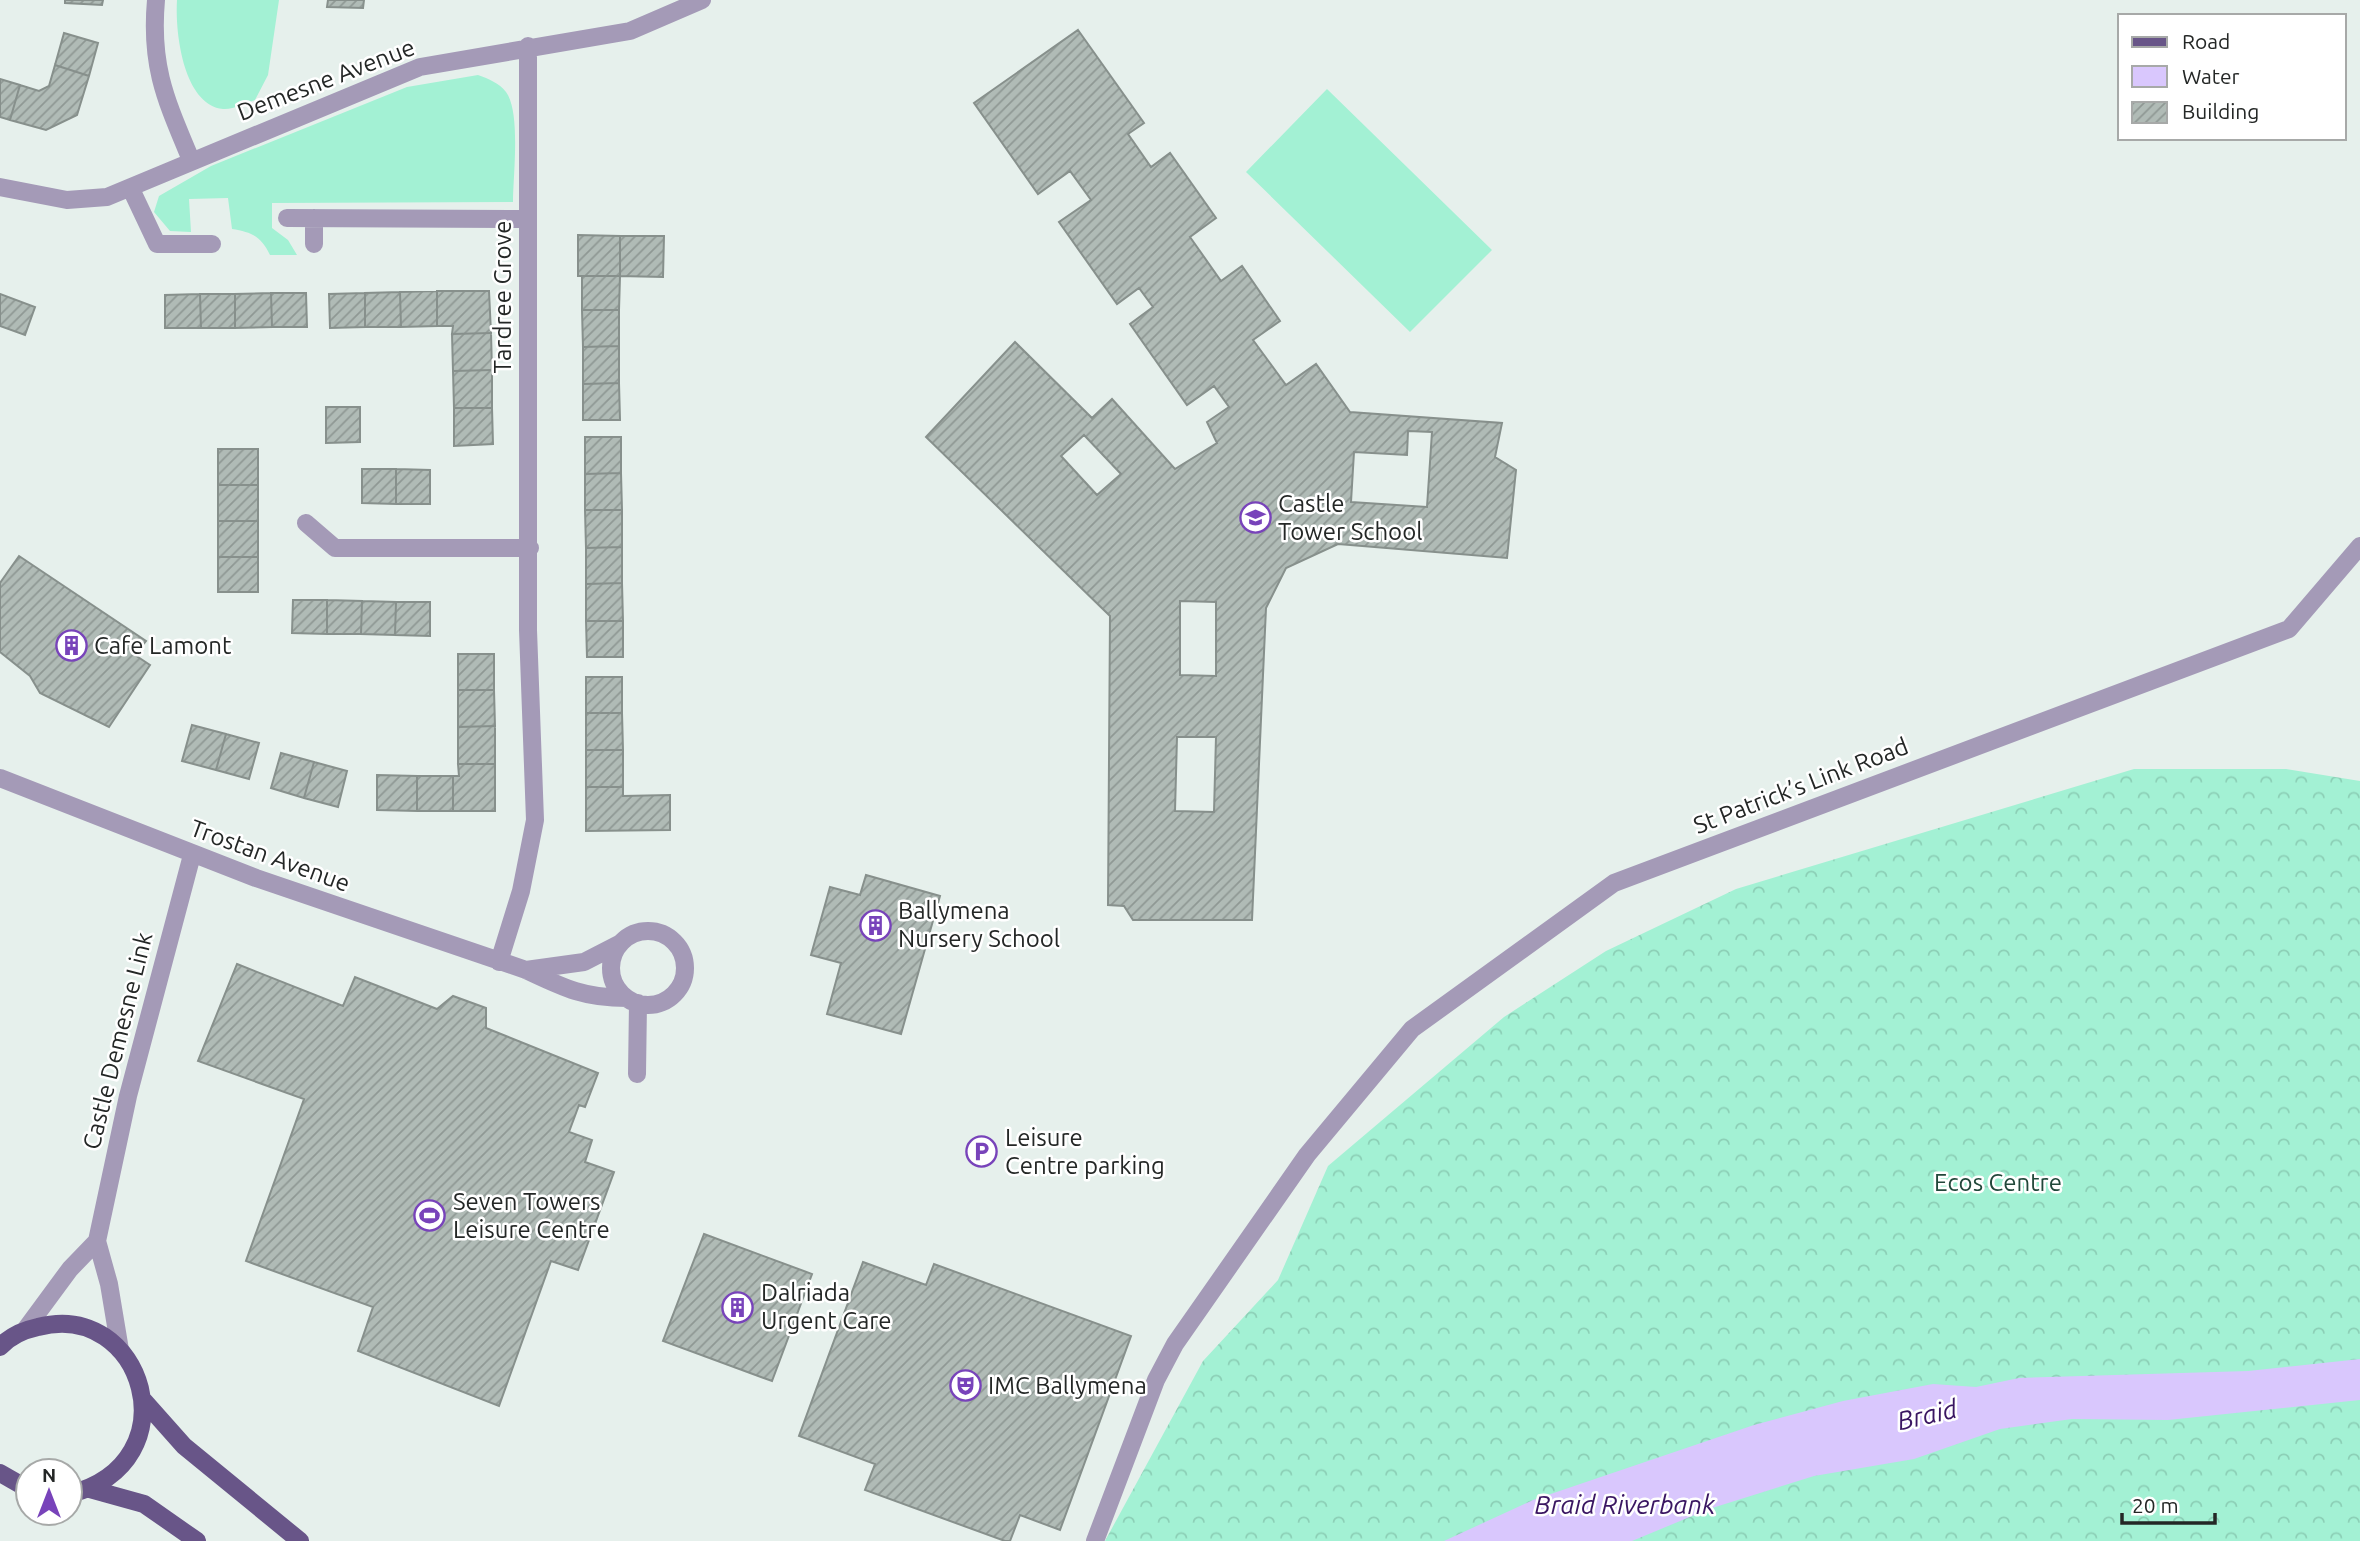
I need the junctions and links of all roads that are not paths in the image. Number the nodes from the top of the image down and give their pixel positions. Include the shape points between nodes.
1 (156, 0) edge
2 (702, 0) edge
3 (528, 46) junction
4 (191, 160) junction
5 (0, 187) edge
6 (131, 189) junction
7 (287, 218) dead end
8 (314, 218) junction
9 (527, 219) junction
10 (212, 244) dead end
11 (314, 244) dead end
12 (306, 523) dead end
13 (2360, 546) edge
14 (530, 548) junction
15 (0, 778) edge
16 (192, 855) junction
17 (619, 944) junction
18 (499, 962) junction
19 (526, 970) junction
20 (632, 1001) junction
21 (637, 1074) dead end
22 (97, 1241) junction
23 (25, 1330) junction
24 (1, 1344) edge
25 (120, 1350) junction
26 (144, 1401) junction
27 (90, 1489) junction
28 (84, 1490) edge
29 (197, 1541) edge
30 (300, 1541) edge
31 (1095, 1541) edge

1 - 4 street via 153,37 158,76
2 - 3 street, Demesne Avenue via 630,30
3 - 4 street, Demesne Avenue via 419,67
3 - 9 street, Tardree Grove
4 - 6 street, Demesne Avenue
5 - 6 street, Demesne Avenue via 67,200 107,197
6 - 10 street via 156,244
7 - 8 street
8 - 9 street
8 - 11 street
9 - 14 street, Tardree Grove
12 - 14 street via 335,548
13 - 31 street, St Patrick’s Link Road via 2289,629 1614,883 1412,1029 1307,1155 1175,1343 1151,1392
14 - 18 street, Tardree Grove via 528,630 535,820 521,891
15 - 16 street, Trostan Avenue
16 - 18 street, Trostan Avenue
16 - 22 street, Castle Demesne Link via 128,1096
17 - 19 street, Trostan Avenue via 584,962
17 - 20 street via 611,967 613,979
17 - 20 street via 639,932 664,934 685,962 681,986 673,996 662,1002
18 - 19 street, Trostan Avenue
19 - 20 street, Trostan Avenue via 600,999
20 - 21 street
22 - 23 street
22 - 25 street, Castle Demesne Link
23 - 24 main road
23 - 25 main road via 48,1324 73,1325 96,1332
25 - 26 main road via 136,1374
26 - 27 main road via 142,1428 132,1454 114,1475
26 - 30 main road via 184,1446
27 - 28 main road
27 - 29 main road via 144,1504

